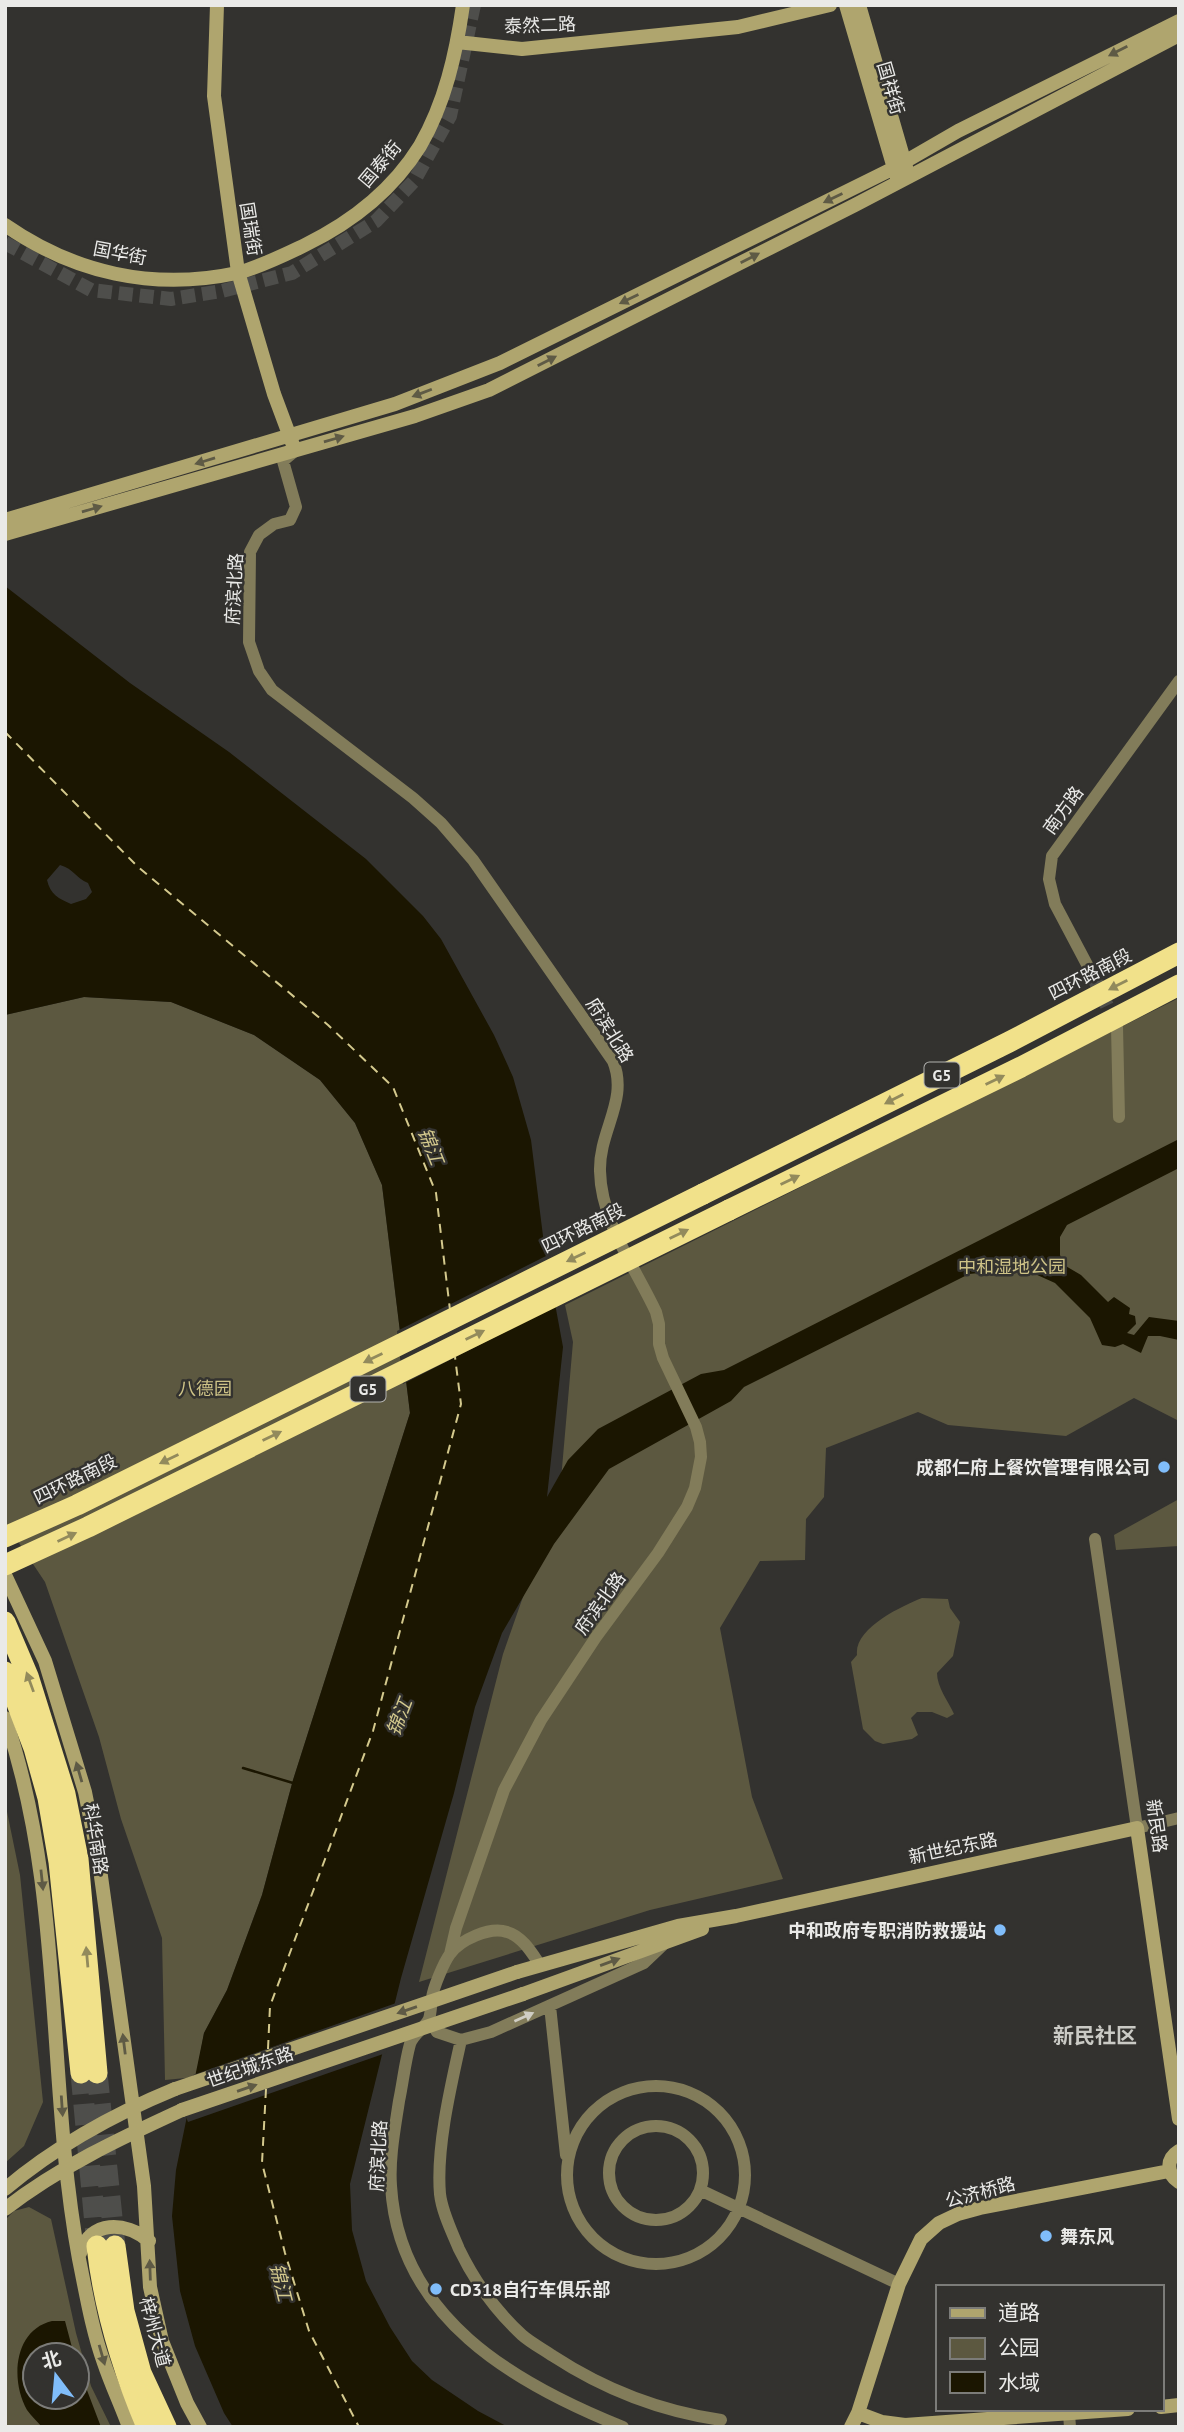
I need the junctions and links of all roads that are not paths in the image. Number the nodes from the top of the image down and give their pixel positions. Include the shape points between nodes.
1 (217, 5) edge
2 (463, 5) edge
3 (831, 5) edge
4 (846, 5) edge
5 (859, 5) edge
6 (1179, 21) edge
7 (1179, 35) edge
8 (457, 42) junction
9 (901, 171) junction
10 (5, 225) edge
11 (238, 272) junction
12 (290, 436) junction
13 (296, 450) junction
14 (5, 520) edge
15 (5, 534) edge
16 (1179, 681) edge
17 (1179, 953) edge
18 (1092, 974) tunnel mouth
19 (1179, 985) edge
20 (1117, 1027) tunnel mouth
21 (1118, 1116) dead end
22 (5, 1537) edge
23 (1095, 1539) dead end
24 (5, 1565) edge
25 (5, 1575) edge
26 (5, 1622) edge
27 (5, 1672) edge
28 (5, 1718) edge
29 (48, 1798) junction
30 (1179, 1818) edge
31 (1137, 1828) junction
32 (39, 1852) junction
33 (736, 1916) junction
34 (666, 1942) junction
35 (450, 1954) junction
36 (540, 1965) junction
37 (517, 1972) joint
38 (523, 1994) joint
39 (550, 2006) junction
40 (429, 2019) junction
41 (461, 2040) junction
42 (132, 2108) junction
43 (1179, 2119) edge
44 (135, 2131) junction
45 (65, 2144) junction
46 (1179, 2151) edge
47 (567, 2160) junction
48 (67, 2168) junction
49 (1174, 2176) edge
50 (5, 2189) edge
51 (700, 2190) junction
52 (738, 2207) junction
53 (5, 2209) edge
54 (149, 2241) junction
55 (97, 2250) junction
56 (899, 2284) junction
57 (1117, 2411) edge
58 (720, 2420) dead end
59 (854, 2420) edge
60 (1069, 2420) edge
61 (129, 2427) edge
62 (147, 2427) edge
63 (166, 2427) edge
64 (200, 2427) edge
65 (623, 2427) edge

1 - 11 main road, 国瑞街 via 214,96
2 - 8 main road, 国泰街
3 - 8 main road, 泰然二路 via 738,27 547,47
4 - 9 main road, 国祥街
5 - 9 main road, 国祥街
6 -> 9 main road
7 - 9 main road
8 - 11 main road, 国泰街 via 439,107 419,147 369,207 337,230
9 -> 12 main road via 500,363 395,404
13 -> 9 main road via 489,390
10 - 11 main road, 国华街 via 60,258 94,270 144,279 189,280
11 - 12 main road, 国瑞街
12 - 13 main road, 国瑞街
12 -> 14 main road
15 -> 13 main road
13 - 35 street, 府滨北路 via 283,461 296,507 290,520 259,535 250,552 249,642 259,671 272,690 441,823 473,860 613,1061 619,1089 605,1133 600,1171 606,1209 656,1312 659,1344 696,1427 701,1457 687,1507 541,1720 510,1778
16 - 18 street, 南方路 via 1052,856 1049,878 1055,904
17 -> 22 highway, 四环路南段 / G5, bridge via 1009,1042
24 -> 19 highway, G5, bridge via 1021,1067
20 - 21 street
23 - 31 street, 新民路
42 -> 25 main road via 99,1862 85,1792 45,1661
29 -> 26 highway, 科华南路 via 89,2073 78,1859 65,1794 28,1676
27 - 29 highway, 科华南路
28 - 32 main road
29 - 32 main road
30 - 31 street, 新世纪东路
31 - 33 main road, 新世纪东路
31 - 43 main road, 新民路
32 -> 45 main road
33 - 34 main road, 新世纪东路
33 - 36 main road, 新世纪东路 via 678,1926
38 -> 34 main road, 新世纪东路
34 - 39 street, 新世纪东路 via 644,1963
35 - 36 street via 471,1938 506,1931 517,1937
35 - 40 street, 府滨北路 via 432,1994
36 - 37 main road, 新世纪东路
37 -> 42 main road, 世纪城东路, bridge
44 -> 38 main road, 世纪城东路, bridge via 183,2110
41 -> 39 street, 新世纪东路
39 - 47 street
40 - 41 street via 437,2032
40 - 65 street, 府滨北路 via 411,2041 395,2127 391,2184 397,2228 409,2259 444,2316 478,2348 509,2371
41 - 58 street via 446,2110 440,2194 465,2260 499,2311 524,2337 613,2389 648,2404
42 - 44 main road
42 - 45 main road, 世纪城东路
44 - 48 main road, 世纪城东路
44 - 54 main road
45 - 48 main road
45 - 50 main road, 世纪城东路
46 - 49 main road via 1170,2160
47 - 52 street via 567,2191 578,2219 597,2243 623,2258 653,2264 684,2260 710,2245 731,2223
47 - 52 street via 576,2134 601,2105 644,2086 672,2087 699,2096 721,2114 737,2137 745,2165
48 - 53 main road, 世纪城东路
48 - 55 main road
49 - 56 main road, 公济桥路 via 958,2214 922,2239
51 - 51 street via 703,2175 698,2152 682,2134 668,2127 636,2130 613,2151 608,2166 611,2189 636,2216 651,2220 673,2216 692,2203
51 - 52 street
52 - 56 street
54 - 55 main road via 123,2227 103,2228 84,2240
64 -> 54 main road via 162,2341 150,2287
55 -> 61 main road via 103,2361
55 - 62 highway via 105,2305 128,2384
55 - 63 highway, 梓州大道 via 124,2311 141,2373
56 - 59 main road, 公济桥路
57 - 60 main road
59 - 60 main road via 905,2425

